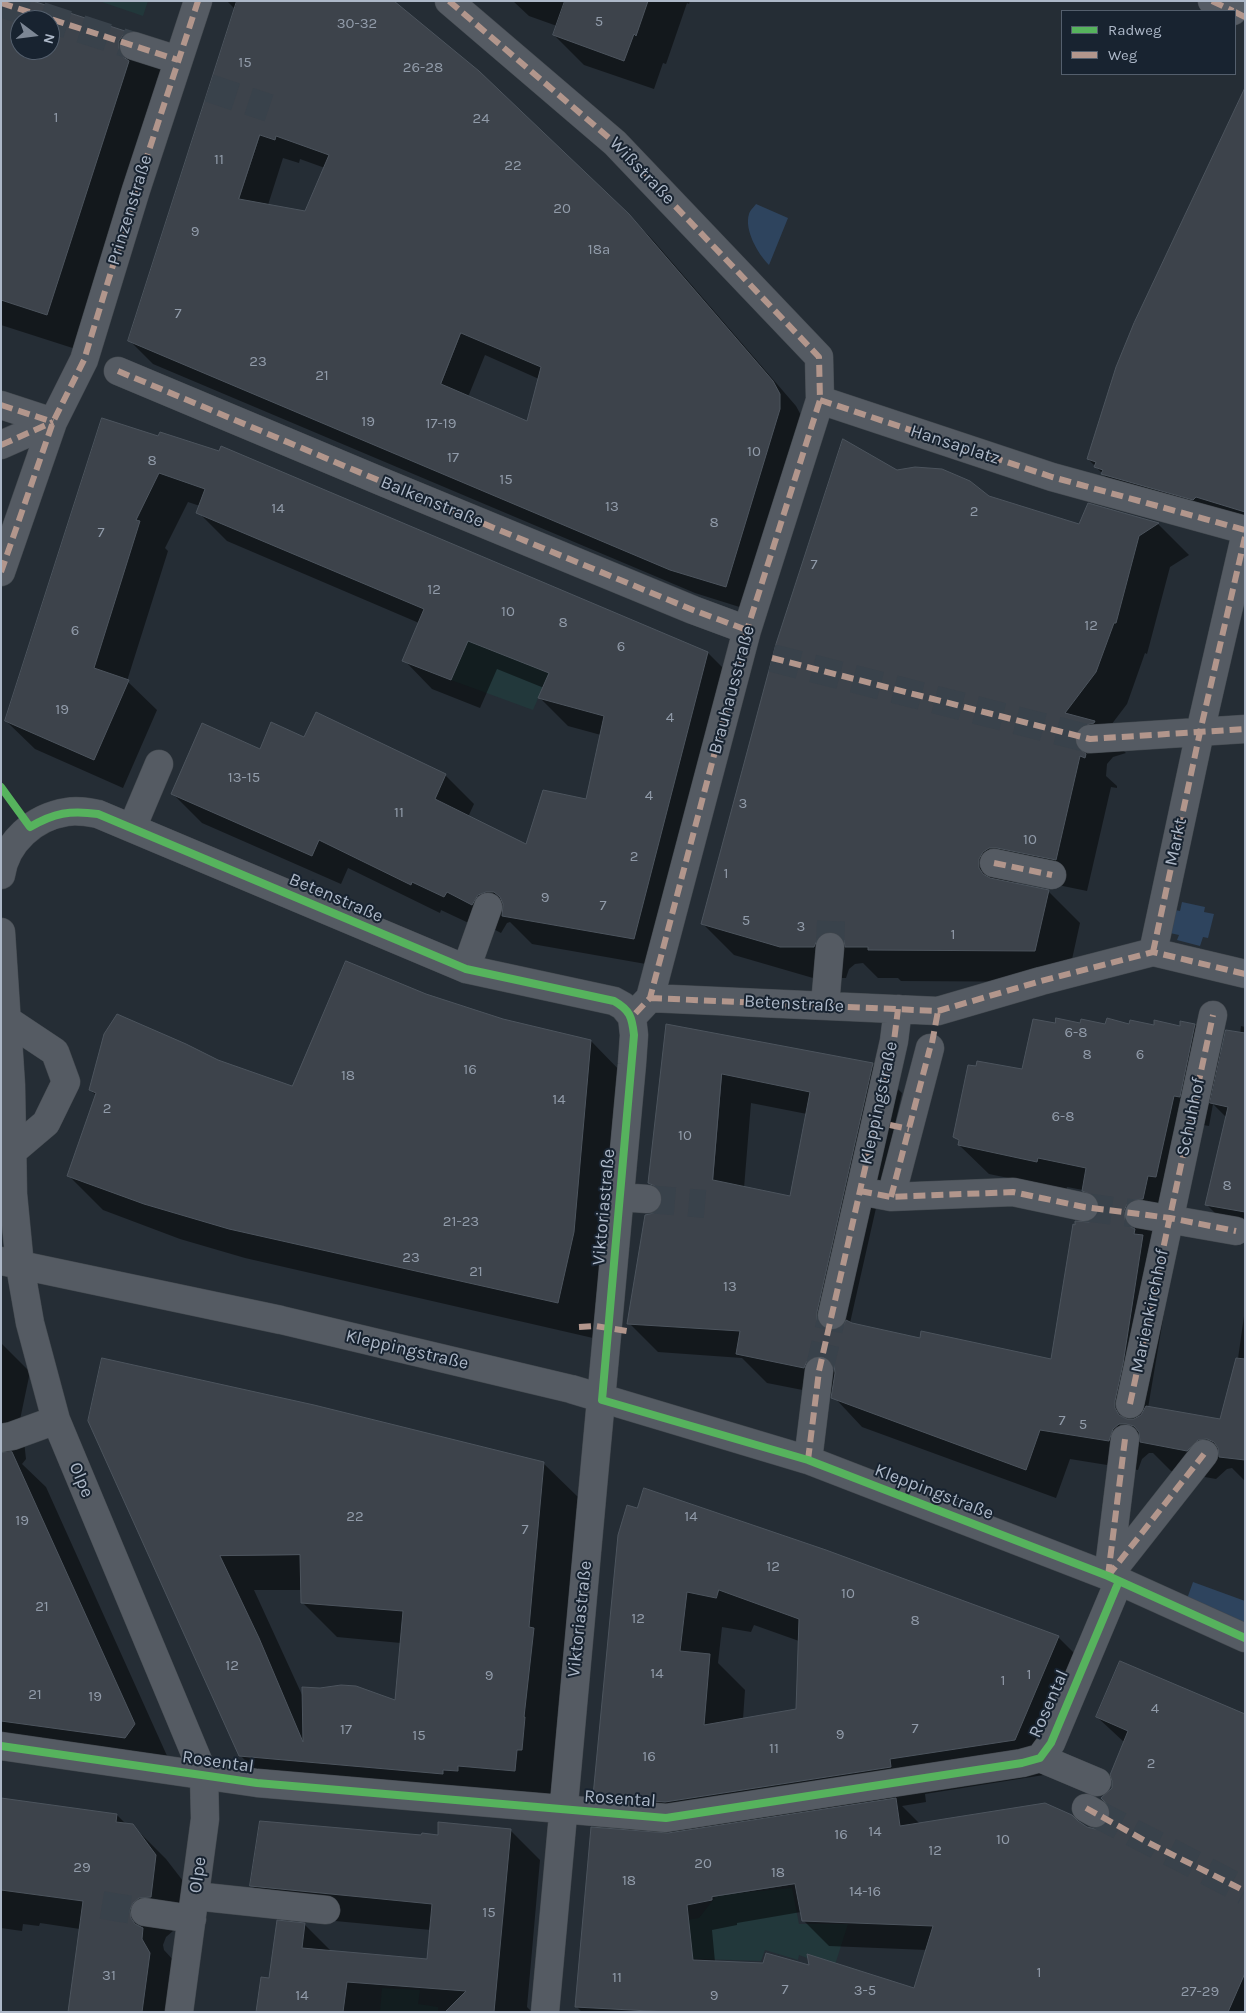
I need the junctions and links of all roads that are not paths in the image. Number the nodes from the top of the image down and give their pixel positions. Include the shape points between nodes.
1 (198, 1) edge
2 (450, 1) edge
3 (1212, 1) edge
4 (1230, 10) edge
5 (134, 46) tunnel mouth
6 (178, 60) junction
7 (819, 357) joint
8 (118, 371) dead end
9 (820, 400) junction
10 (1, 405) edge
11 (53, 422) junction
12 (1, 445) edge
13 (1245, 530) edge
14 (1245, 537) edge
15 (1, 572) edge
16 (747, 630) junction
17 (1245, 729) edge
18 (1200, 732) junction
19 (1090, 739) tunnel mouth
20 (160, 764) dead end
21 (132, 828) junction
22 (994, 863) dead end
23 (1, 875) edge
24 (1052, 875) dead end
25 (488, 908) dead end
26 (1, 932) edge
27 (830, 947) tunnel mouth
28 (1153, 952) junction
29 (466, 969) junction
30 (1245, 974) edge
31 (824, 1005) junction
32 (641, 1007) junction
33 (898, 1009) junction
34 (938, 1011) junction
35 (1213, 1015) dead end
36 (7, 1020) junction
37 (890, 1125) junction
38 (13, 1150) junction
39 (860, 1191) junction
40 (891, 1197) junction
41 (1084, 1207) tunnel mouth
42 (1139, 1214) tunnel mouth
43 (1170, 1218) junction
44 (1236, 1231) dead end
45 (11, 1264) edge
46 (832, 1315) tunnel mouth
47 (818, 1371) tunnel mouth
48 (602, 1400) junction
49 (1130, 1404) dead end
50 (56, 1420) junction
51 (1, 1438) edge
52 (1125, 1439) dead end
53 (1204, 1454) dead end
54 (808, 1460) junction
55 (1113, 1578) junction
56 (1245, 1638) edge
57 (1, 1746) edge
58 (1040, 1758) junction
59 (204, 1775) junction
60 (1097, 1782) tunnel mouth
61 (562, 1810) junction
62 (193, 1907) junction
63 (326, 1910) dead end
64 (145, 1912) tunnel mouth
65 (179, 2012) edge
66 (545, 2012) edge

1 - 6 street, Prinzenstraße
2 - 7 street, Wißstraße via 615,143
3 - 4 street
5 - 6 street
6 - 11 street, Prinzenstraße via 84,360
7 - 9 street, Brauhausstraße
8 - 16 street, Balkenstraße
9 - 13 street, Hansaplatz via 1052,477
9 - 16 street, Brauhausstraße
10 - 11 street
11 - 12 street
11 - 15 street, Prinzenstraße
14 - 18 street, Markt
16 - 32 street, Brauhausstraße
17 - 18 street
18 - 19 street
18 - 28 street, Markt
20 - 21 street
21 - 23 street, Betenstraße via 98,814 78,811 55,815 30,827 18,838 6,857
21 - 29 street, Betenstraße
22 - 24 street
25 - 29 street
26 - 36 street, Olpe
27 - 31 street
28 - 30 street
28 - 34 street, Betenstraße
29 - 32 street, Betenstraße via 614,1001 623,1006
31 - 32 street, Betenstraße
31 - 33 street, Betenstraße
32 - 48 street, Viktoriastraße via 633,1045 633,1198
33 - 34 street, Betenstraße
33 - 37 street, Kleppingstraße
34 - 37 street via 931,1046
35 - 43 street, Schuhhof
36 - 38 street, Olpe
36 - 38 street via 55,1052 66,1082 46,1123
37 - 39 street, Kleppingstraße
37 - 40 street
38 - 45 street, Olpe
39 - 40 street
39 - 46 street, Kleppingstraße
40 - 41 street via 1013,1192
42 - 43 street
43 - 44 street
43 - 49 street, Marienkirchhof
45 - 48 street, Kleppingstraße via 281,1320 571,1389
45 - 50 street, Olpe
47 - 54 street
48 - 54 street, Kleppingstraße
48 - 61 street, Viktoriastraße
50 - 51 street
50 - 59 street, Olpe
52 - 55 street
53 - 55 street
54 - 55 street, Kleppingstraße
55 - 56 street, Kleppingstraße
55 - 58 street, Rosental via 1052,1743
57 - 59 street, Rosental
58 - 60 street, Rosental
58 - 61 street, Rosental via 1022,1764 666,1818
59 - 61 street, Rosental via 257,1783
59 - 62 street, Olpe via 205,1819
61 - 66 street, Viktoriastraße
62 - 63 street
62 - 64 street
62 - 65 street, Olpe

